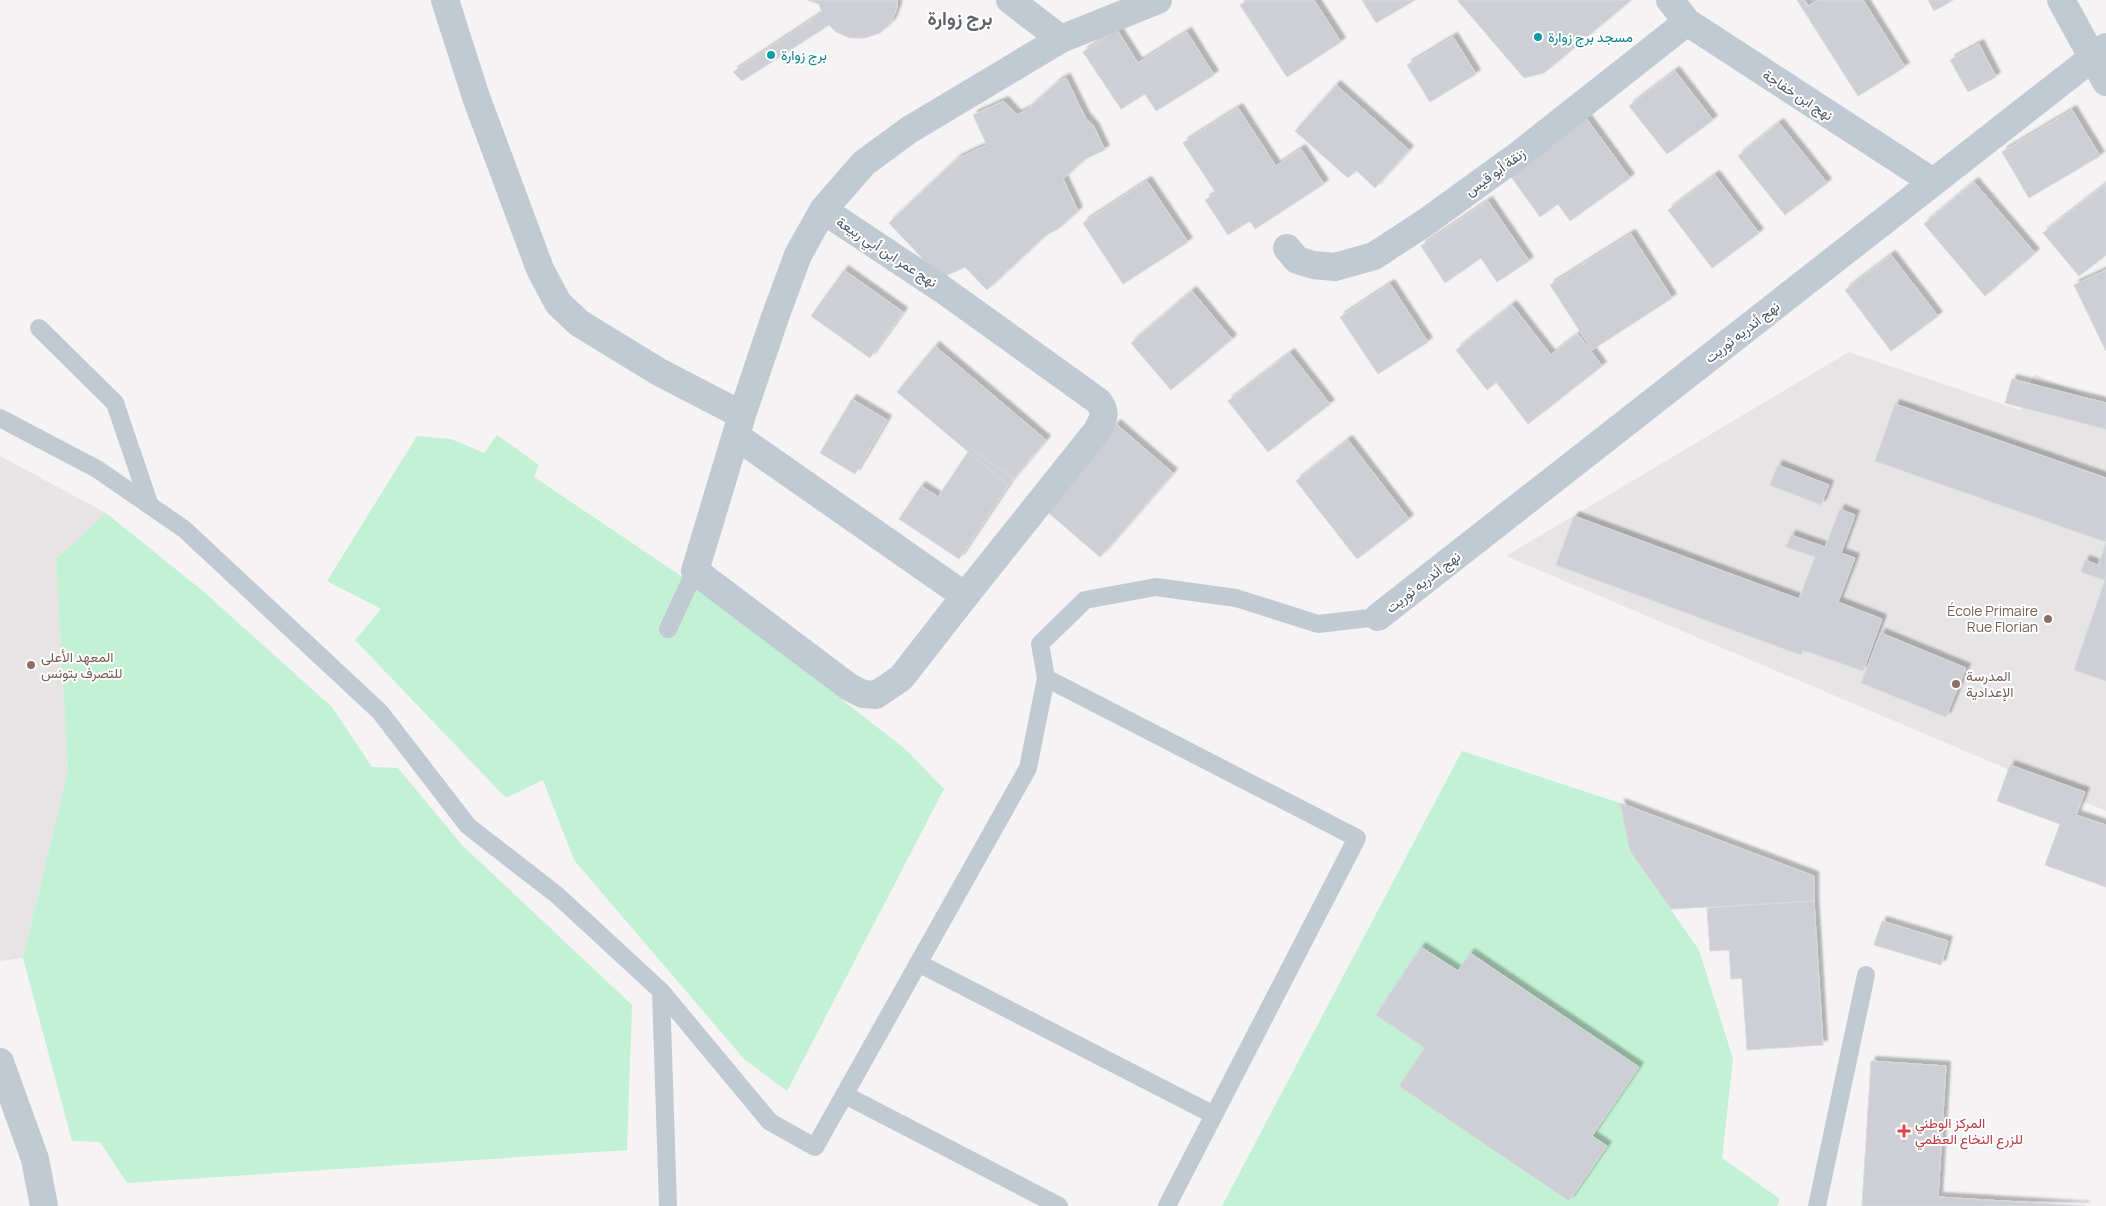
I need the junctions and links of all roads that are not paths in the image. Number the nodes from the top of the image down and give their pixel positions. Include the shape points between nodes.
1 (445, 0) edge
2 (1010, 0) edge
3 (1158, 0) edge
4 (1670, 0) edge
5 (2061, 0) edge
6 (1687, 22) junction
7 (1060, 39) junction
8 (2099, 52) edge
9 (2106, 82) edge
10 (1933, 182) junction
11 (823, 210) junction
12 (1287, 248) dead end
13 (39, 328) dead end
14 (0, 418) edge
15 (739, 426) junction
16 (150, 506) junction
17 (695, 571) junction
18 (965, 596) junction
19 (1378, 617) joint
20 (668, 629) dead end
21 (1046, 678) junction
22 (918, 963) junction
23 (1866, 975) dead end
24 (662, 991) junction
25 (0, 1062) edge
26 (845, 1095) junction
27 (1214, 1114) junction
28 (44, 1206) edge
29 (668, 1206) edge
30 (1059, 1206) edge
31 (1167, 1206) edge
32 (1818, 1206) edge

1 - 15 street via 476,96 540,269 558,303 579,323
2 - 7 street
3 - 7 street, نهج عمر ابن أبي ربيعة
4 - 6 street, نهج ابن خفاجة
5 - 8 street
6 - 10 street, نهج ابن خفاجة
6 - 12 street, زنقة أبو قيس via 1521,153 1374,256 1335,267 1313,265 1297,260
7 - 11 street, نهج عمر ابن أبي ربيعة via 909,130 864,163
8 - 9 street
8 - 10 street, نهج أندريه ثوريت
10 - 19 street, نهج أندريه ثوريت
11 - 15 street via 798,256
11 - 18 street, نهج عمر ابن أبي ربيعة via 942,288 1098,401 1103,408 1104,417 1096,432
13 - 16 lane via 115,403
14 - 16 lane via 97,469
15 - 17 street
15 - 18 street
16 - 24 lane via 184,529 380,712 468,826 556,894
17 - 18 street via 849,687 863,694 876,695 901,678
17 - 20 lane
19 - 21 lane via 1318,624 1236,598 1156,587 1138,590 1085,600 1040,644
21 - 22 lane via 1028,768
21 - 27 lane via 1357,838
22 - 26 lane
22 - 27 lane
23 - 32 lane
24 - 26 lane via 770,1122 815,1147
24 - 29 lane
25 - 28 street via 35,1159
26 - 30 lane
27 - 31 lane

